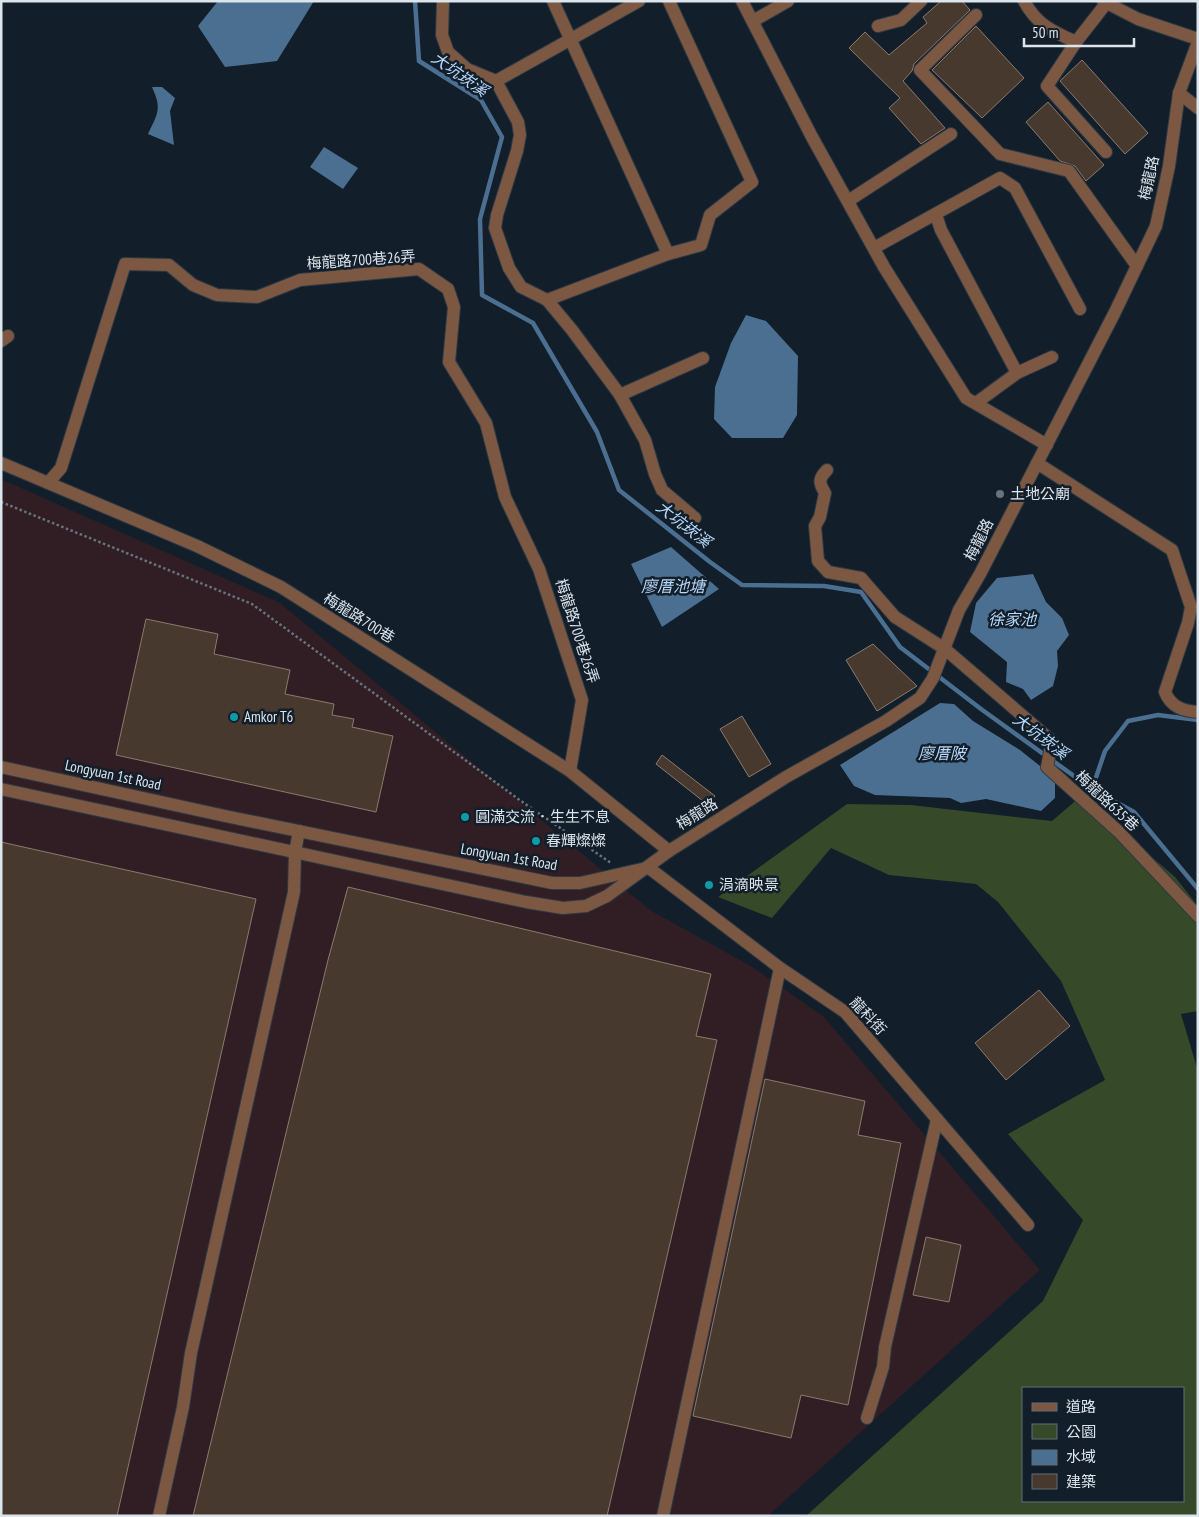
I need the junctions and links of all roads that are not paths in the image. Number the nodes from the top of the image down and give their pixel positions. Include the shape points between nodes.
1 (443, 1) edge
2 (553, 1) edge
3 (640, 1) edge
4 (669, 1) edge
5 (742, 1) edge
6 (788, 1) edge
7 (921, 1) edge
8 (1024, 1) edge
9 (1106, 2) edge
10 (976, 15) dead end
11 (753, 21) junction
12 (878, 26) dead end
13 (571, 38) junction
14 (1198, 40) edge
15 (1076, 42) junction
16 (496, 81) junction
17 (1179, 93) junction
18 (1198, 108) edge
19 (951, 134) dead end
20 (1106, 152) dead end
21 (848, 201) junction
22 (936, 214) junction
23 (874, 248) junction
24 (668, 254) junction
25 (1137, 266) junction
26 (547, 300) junction
27 (1080, 309) dead end
28 (1052, 357) dead end
29 (703, 358) dead end
30 (1017, 373) junction
31 (620, 395) junction
32 (976, 403) junction
33 (1047, 444) junction
34 (1037, 462) junction
35 (1, 463) edge
36 (827, 470) dead end
37 (48, 483) junction
38 (695, 518) dead end
39 (945, 649) junction
40 (1198, 712) edge
41 (1, 767) edge
42 (570, 771) junction
43 (1, 788) edge
44 (299, 831) junction
45 (295, 852) junction
46 (669, 852) junction
47 (649, 868) junction
48 (1198, 916) edge
49 (780, 968) junction
50 (937, 1119) junction
51 (1028, 1225) dead end
52 (867, 1418) dead end
53 (159, 1516) edge
54 (662, 1516) edge

1 - 16 street via 442,35 448,52 467,69
2 - 13 street
3 - 13 street
4 - 24 street via 752,182 710,215 701,245
5 - 11 street
6 - 11 street
7 - 12 street via 901,20
8 - 15 street via 1032,15 1047,28
9 - 14 street via 1138,19
9 - 15 street
10 - 25 street via 920,70 1000,154 1069,171
11 - 21 street
13 - 16 street
13 - 24 street
14 - 17 street, 梅龍路
15 - 20 street via 1047,86
16 - 26 street via 518,122 520,135 495,228 509,268 522,287
17 - 18 street
17 - 25 street, 梅龍路 via 1169,166 1156,226
19 - 21 street
21 - 23 street
22 - 23 street
22 - 27 street via 1000,178 1015,188
22 - 30 street via 941,230
23 - 32 street via 966,398
24 - 26 street
25 - 33 street, 梅龍路
26 - 31 street
28 - 30 street
29 - 31 street
30 - 32 street
31 - 38 street via 645,440 662,490
32 - 33 street
33 - 34 street, 梅龍路
34 - 39 street, 梅龍路 via 960,610
34 - 40 street via 1172,550 1190,607 1166,692 1169,702 1183,711
35 - 37 street, 梅龍路700巷
36 - 39 street, 梅龍路635巷 via 820,477 819,484 825,493 815,526 818,561 828,572 861,578 895,617
37 - 42 street, 梅龍路700巷 via 196,546 281,587
37 - 42 street, 梅龍路700巷26弄 via 61,468 125,264 169,265 192,285 217,295 257,297 300,280 419,269 448,289 454,307 449,362 486,423 505,497 539,570 582,700
39 - 46 street, 梅龍路 via 920,698 886,722 786,777
39 - 48 street, 梅龍路635巷 via 1052,741 1047,767 1119,832
41 - 44 street, Longyuan 1st Road
42 - 46 street, 梅龍路700巷
43 - 45 street
44 - 45 street
44 - 47 street, Longyuan 1st Road via 552,883 580,883
45 - 47 street via 563,908 586,906
45 - 53 street via 294,892 191,1353 183,1407
46 - 47 street, 梅龍路
47 - 49 street, 龍科街
49 - 50 street, 龍科街 via 845,1012
49 - 54 street
50 - 51 street, 龍科街
50 - 52 street via 883,1367

